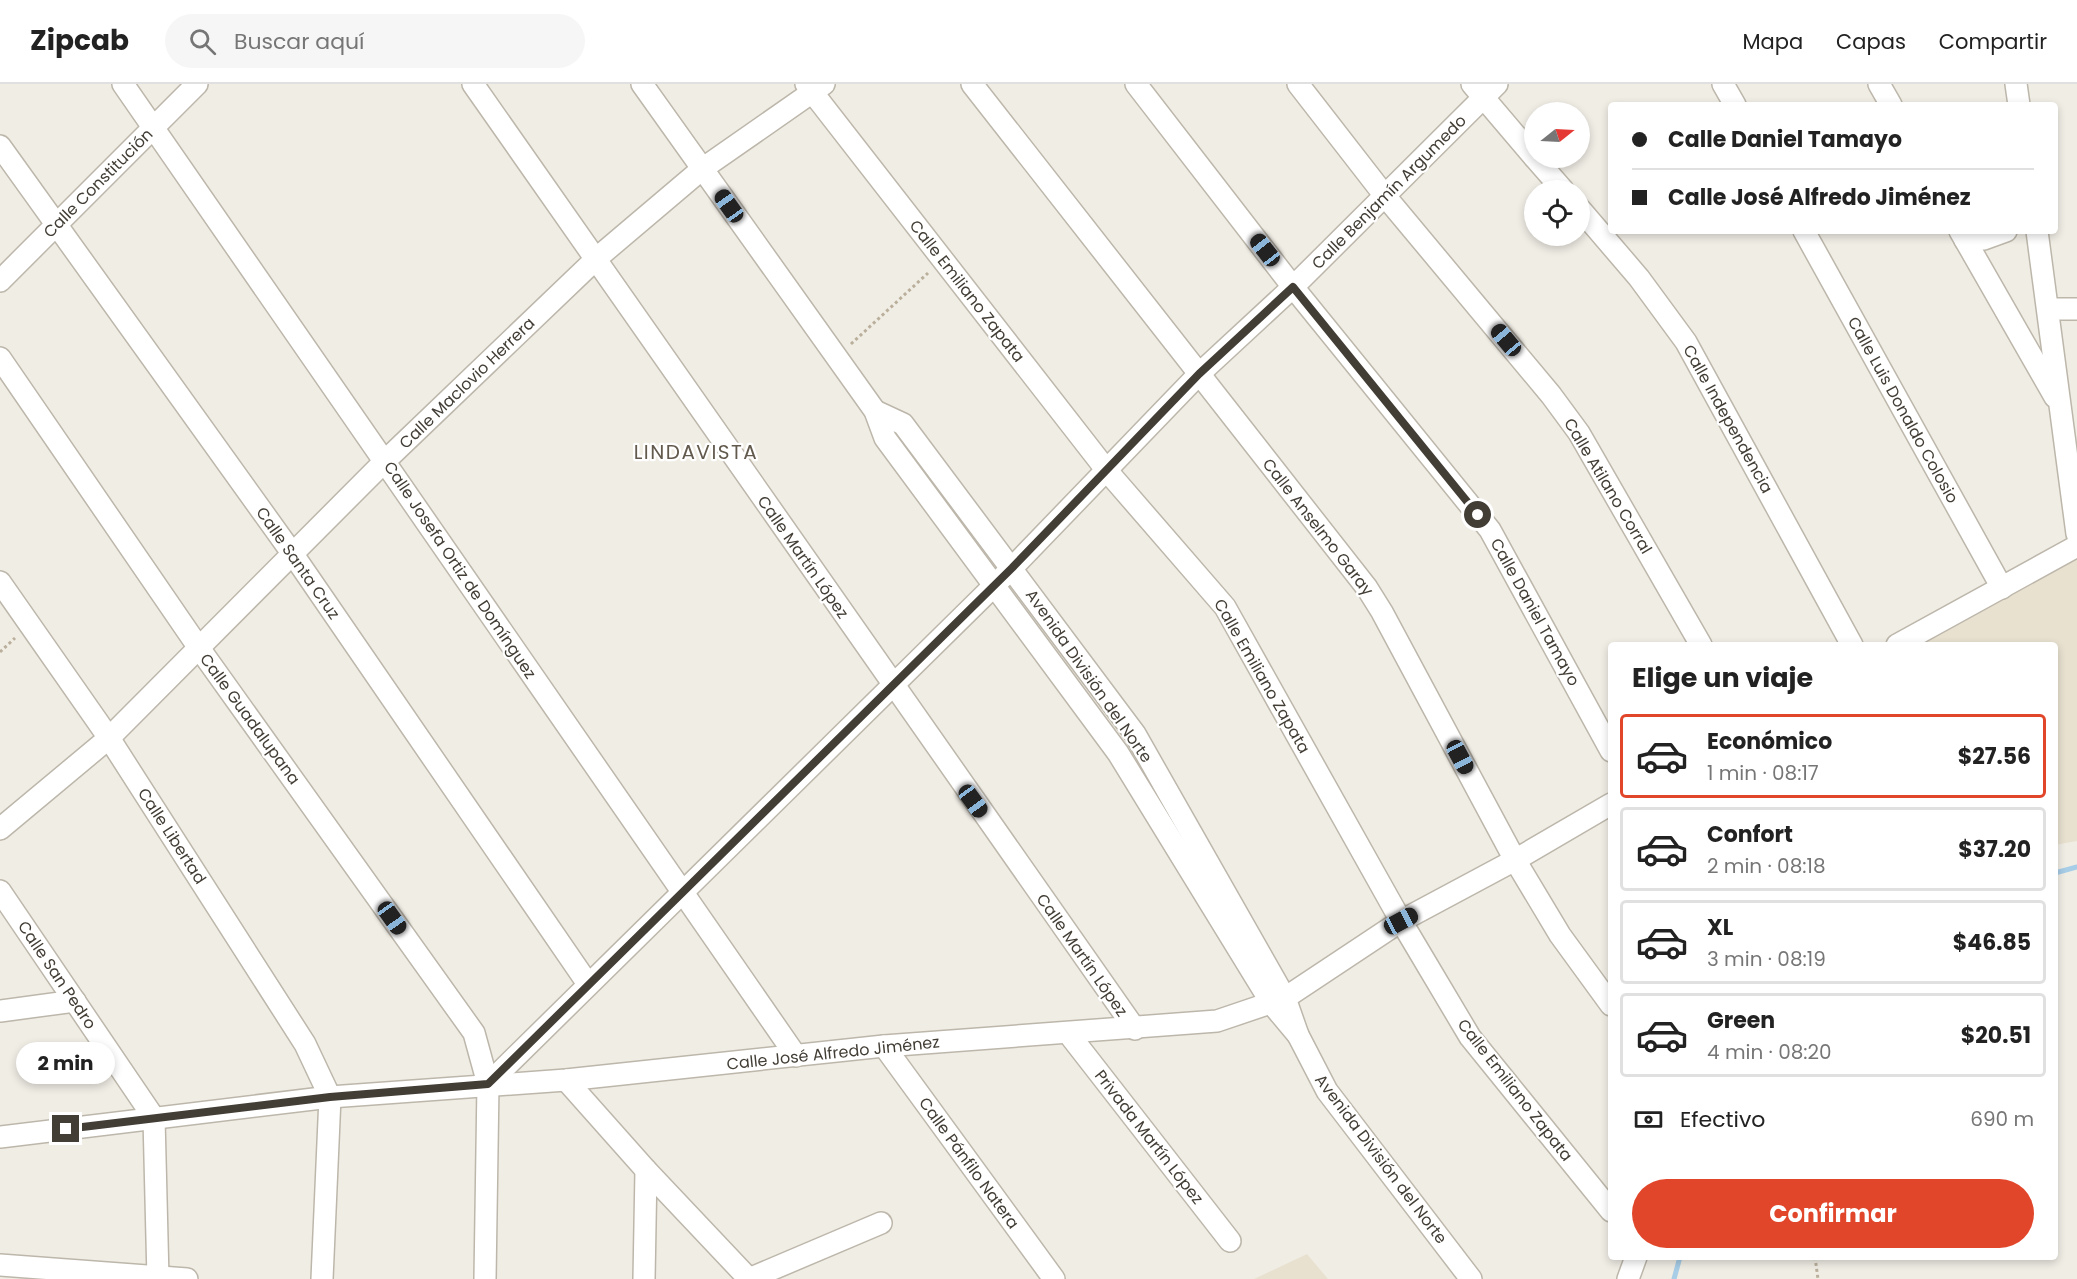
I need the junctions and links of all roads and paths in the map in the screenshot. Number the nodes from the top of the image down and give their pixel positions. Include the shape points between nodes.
1 (123, 84) edge
2 (197, 84) edge
3 (473, 84) edge
4 (642, 84) edge
5 (972, 84) edge
6 (1136, 84) edge
7 (1298, 84) edge
8 (1723, 84) edge
9 (1879, 84) edge
10 (2016, 84) edge
11 (814, 87) edge
12 (1484, 89) edge
13 (1733, 102) edge
14 (1889, 102) edge
15 (2019, 102) edge
16 (154, 127) junction
17 (1524, 142) edge
18 (0, 146) edge
19 (1544, 168) edge
20 (702, 169) junction
21 (1555, 180) edge
22 (1385, 196) junction
23 (1590, 221) edge
24 (57, 224) junction
25 (1806, 234) edge
26 (1998, 234) edge
27 (2037, 234) edge
28 (1962, 236) edge
29 (597, 258) junction
30 (943, 260) junction
31 (0, 281) edge
32 (1293, 287) junction
33 (2048, 309) junction
34 (2077, 309) edge
35 (837, 357) junction
36 (0, 358) edge
37 (1199, 374) junction
38 (875, 411) junction
39 (2066, 415) edge
40 (385, 461) junction
41 (1108, 472) junction
42 (2077, 534) edge
43 (2077, 546) edge
44 (292, 553) junction
45 (1012, 568) junction
46 (0, 582) edge
47 (994, 584) junction
48 (2002, 588) junction
49 (1699, 642) edge
50 (1850, 642) edge
51 (1903, 642) edge
52 (199, 648) junction
53 (893, 687) junction
54 (109, 738) junction
55 (1608, 746) edge
56 (1608, 806) edge
57 (0, 829) edge
58 (1515, 860) junction
59 (0, 891) edge
60 (683, 894) junction
61 (1401, 921) junction
62 (588, 984) junction
63 (75, 1001) junction
64 (1279, 1001) junction
65 (1608, 1001) edge
66 (0, 1011) edge
67 (1135, 1029) junction
68 (1068, 1033) junction
69 (884, 1046) junction
70 (796, 1056) junction
71 (566, 1080) junction
72 (488, 1084) junction
73 (330, 1097) junction
74 (154, 1118) junction
75 (0, 1137) edge
76 (646, 1170) junction
77 (1608, 1207) edge
78 (882, 1223) dead end
79 (1230, 1241) dead end
80 (1635, 1260) edge
81 (1815, 1260) edge
82 (0, 1265) edge
83 (158, 1278) edge
84 (187, 1279) edge
85 (322, 1279) edge
86 (485, 1279) edge
87 (644, 1279) edge
88 (749, 1279) edge
89 (1054, 1279) edge
90 (1471, 1279) edge
91 (1628, 1279) edge
92 (1818, 1279) edge

1 - 16 street, Calle Josefa Ortiz de Domínguez
2 - 16 street, Calle Constitución
3 - 29 street, Calle Martín López
4 - 20 street, Avenida División del Norte
5 - 37 street, Calle Anselmo Garay
6 - 32 street, Calle Daniel Tamayo
7 - 22 street, Calle Atilano Corral
8 - 13 street
9 - 14 street
10 - 15 street
11 - 20 street, Calle Maclovio Herrera
11 - 30 street, Calle Emiliano Zapata
12 - 17 street
12 - 22 street, Calle Benjamín Argumedo
16 - 24 street, Calle Constitución
16 - 40 street, Calle Josefa Ortiz de Domínguez
18 - 24 street, Calle Santa Cruz
19 - 21 street
20 - 29 street, Calle Maclovio Herrera
20 - 35 street, Avenida División del Norte
22 - 32 street, Calle Benjamín Argumedo
22 - 49 street, Calle Atilano Corral via 1579,433
23 - 50 street, Calle Independencia via 1686,342
24 - 31 street, Calle Constitución
24 - 44 street, Calle Santa Cruz
25 - 48 street, Calle Luis Donaldo Colosio
26 - 28 street via 1984,239
27 - 33 street
28 - 39 street
29 - 40 street, Calle Maclovio Herrera
29 - 53 street, Calle Martín López
30 - 35 path
30 - 41 street, Calle Emiliano Zapata
32 - 37 street, Calle Benjamín Argumedo
32 - 55 street, Calle Daniel Tamayo via 1490,530
33 - 34 street
33 - 39 street
35 - 38 street, Avenida División del Norte
36 - 52 street, Calle Guadalupana
37 - 41 street, Calle Benjamín Argumedo
37 - 58 street, Calle Anselmo Garay via 1367,588
38 - 45 street, Avenida División del Norte via 903,424
38 - 47 street, Avenida División del Norte via 885,438
39 - 42 street
40 - 44 street, Calle Maclovio Herrera
40 - 60 street, Calle Josefa Ortiz de Domínguez
41 - 45 street, Calle Benjamín Argumedo
41 - 61 street, Calle Emiliano Zapata via 1225,608
43 - 48 street
44 - 52 street, Calle Maclovio Herrera
44 - 62 street, Calle Santa Cruz
45 - 47 street, Calle Benjamín Argumedo
45 - 64 street, Avenida División del Norte via 1135,734
46 - 54 street, Calle Libertad
47 - 53 street, Calle Benjamín Argumedo
47 - 64 street, Avenida División del Norte via 1118,753
48 - 51 street
52 - 54 street, Calle Maclovio Herrera
52 - 72 street, Calle Guadalupana via 474,1033
53 - 60 street, Calle Benjamín Argumedo
53 - 67 street, Calle Martín López
54 - 57 street, Calle Maclovio Herrera
54 - 73 street, Calle Libertad via 305,1044
56 - 58 street, Calle José Alfredo Jiménez
58 - 61 street, Calle José Alfredo Jiménez
58 - 65 street, Calle Anselmo Garay via 1560,936
59 - 63 street, Calle San Pedro
60 - 62 street, Calle Benjamín Argumedo
60 - 70 street, Calle Josefa Ortiz de Domínguez
61 - 64 street, Calle José Alfredo Jiménez
61 - 77 street, Calle Emiliano Zapata via 1470,1037
62 - 72 street, Calle Benjamín Argumedo
63 - 66 street
63 - 74 street, Calle San Pedro
64 - 67 street, Calle José Alfredo Jiménez via 1217,1021
64 - 90 street, Avenida División del Norte via 1327,1091
67 - 68 street, Calle José Alfredo Jiménez
68 - 69 street, Calle José Alfredo Jiménez
68 - 79 street, Privada Martín López
69 - 70 street, Calle José Alfredo Jiménez
69 - 89 street, Calle Pánfilo Natera
70 - 71 street, Calle José Alfredo Jiménez
71 - 72 street, Calle José Alfredo Jiménez
71 - 76 street
72 - 73 street, Calle José Alfredo Jiménez
72 - 86 street, Calle Guadalupana
73 - 74 street, Calle José Alfredo Jiménez
73 - 85 street
74 - 75 street, Calle José Alfredo Jiménez
74 - 83 street
76 - 87 street
76 - 88 street
78 - 88 street
80 - 91 street
81 - 92 path
82 - 83 street
83 - 84 street

